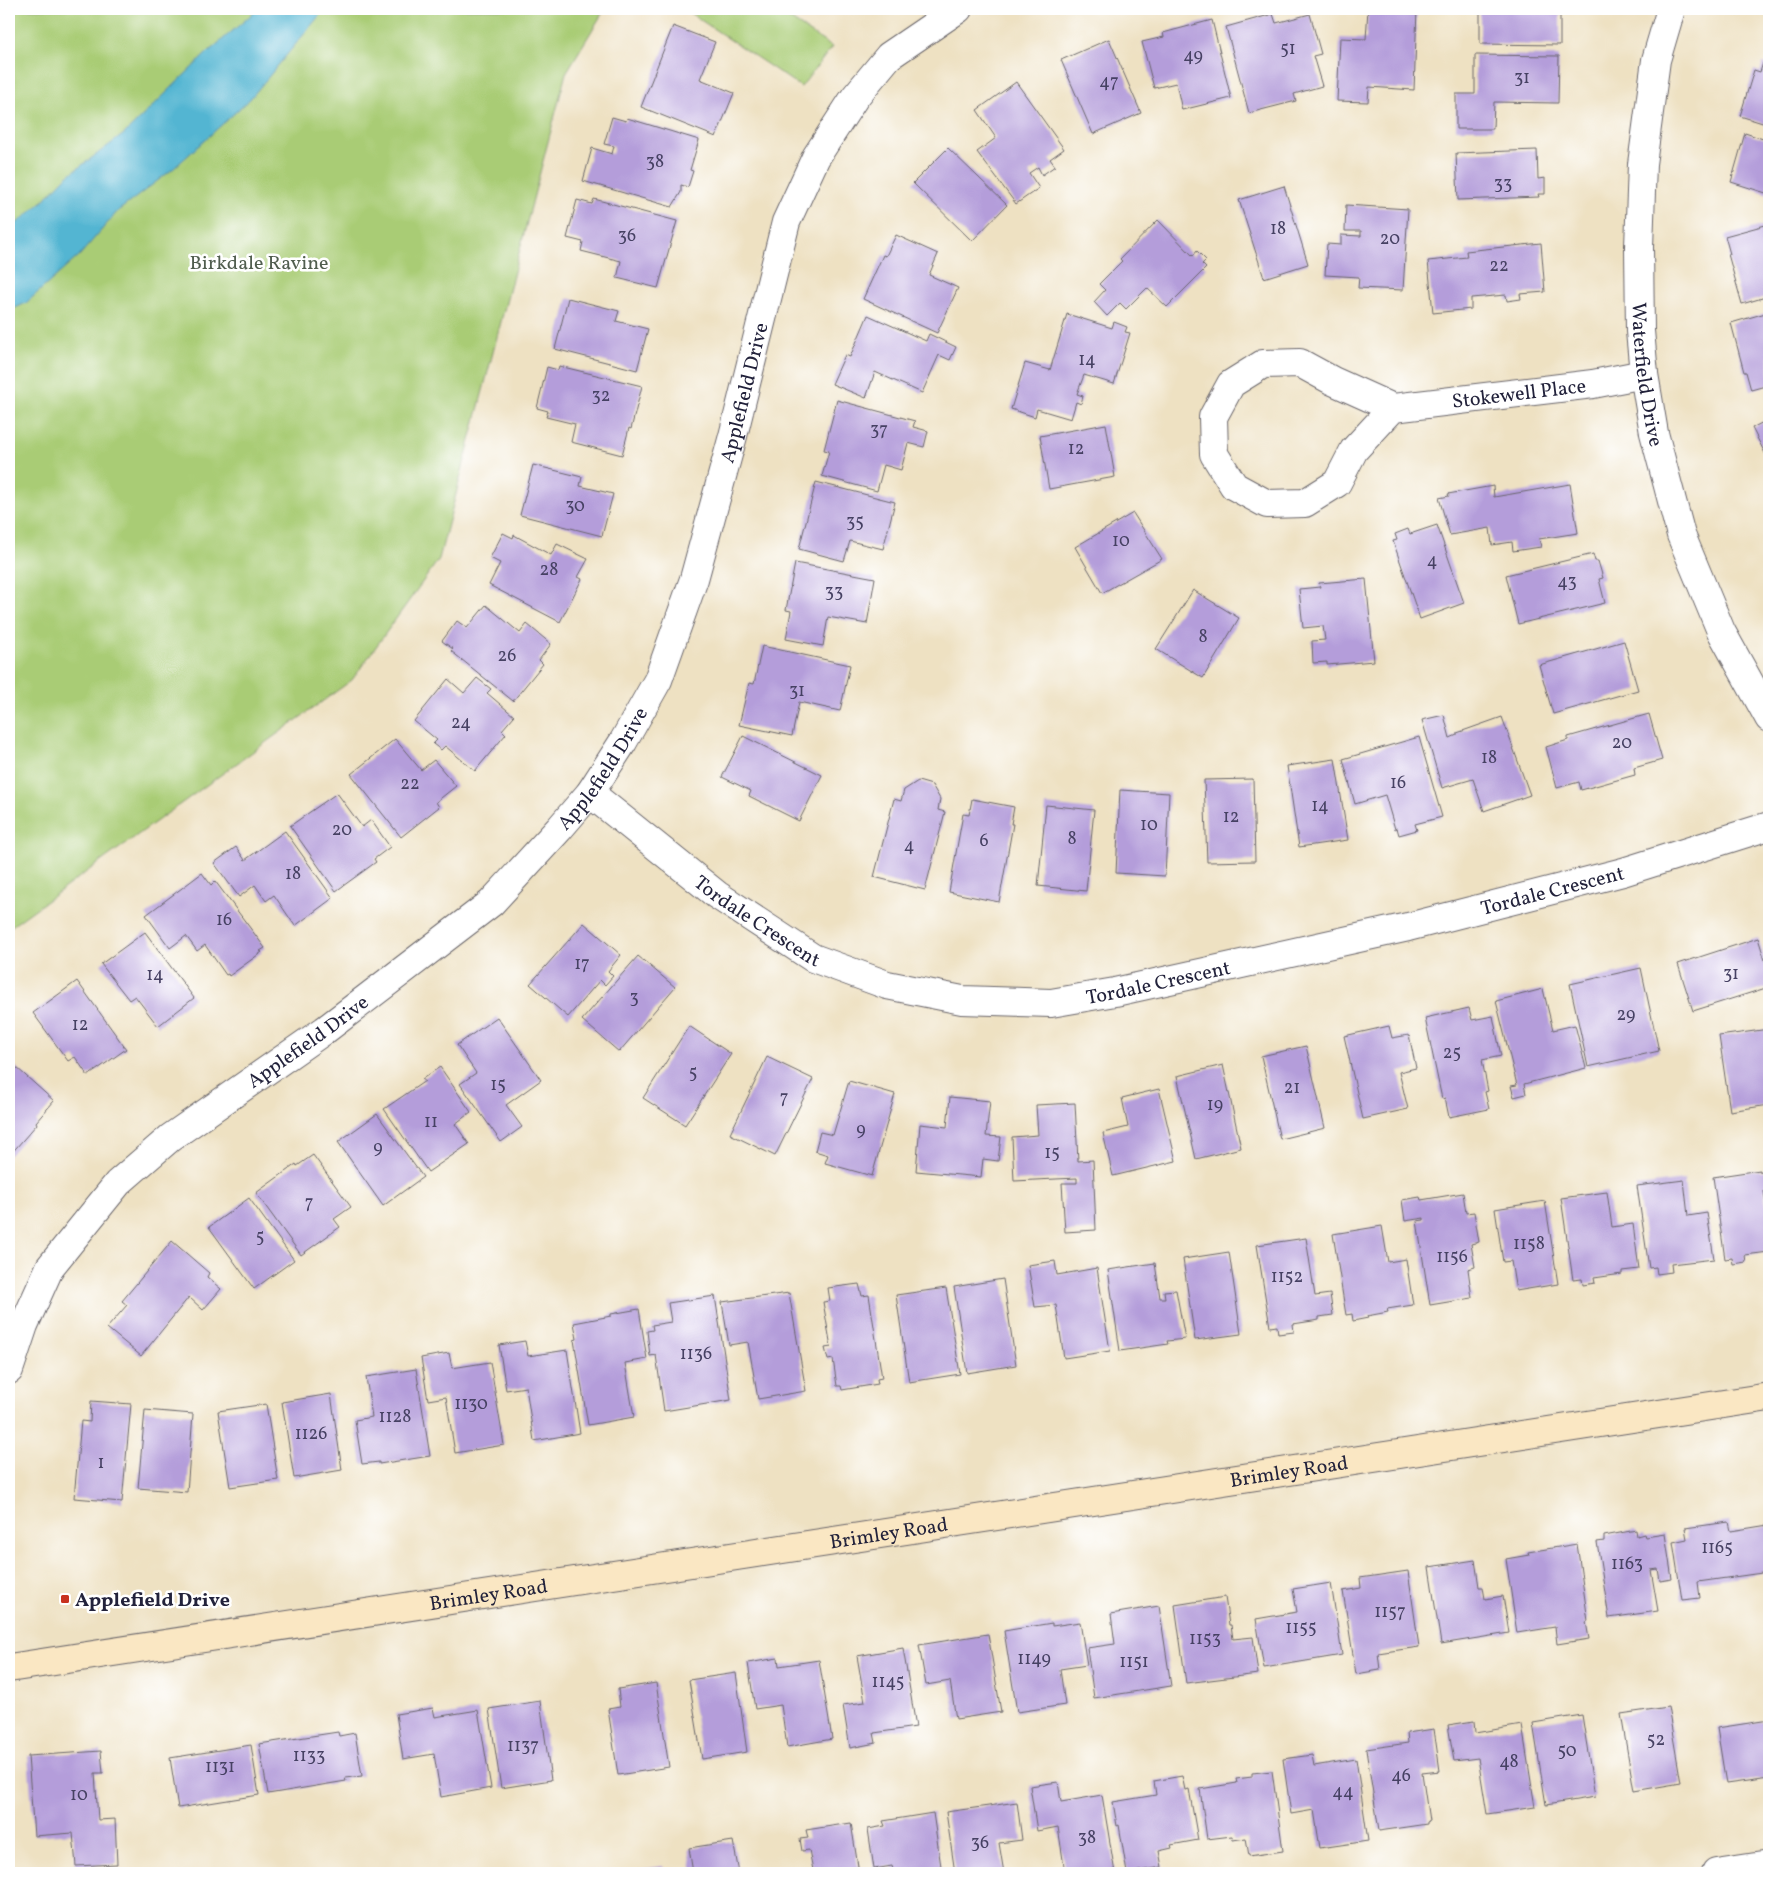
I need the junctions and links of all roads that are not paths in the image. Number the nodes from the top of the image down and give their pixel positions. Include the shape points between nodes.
1 (958, 9) edge
2 (1670, 9) edge
3 (1644, 374) junction
4 (1393, 408) junction
5 (1769, 718) edge
6 (590, 793) junction
7 (1769, 826) edge
8 (9, 1370) edge
9 (1769, 1396) edge
10 (9, 1668) edge
11 (1769, 1865) edge
12 (1716, 1873) edge

1 - 6 street, Applefield Drive via 889,56 855,97 816,157 786,222 694,579 658,680
2 - 3 street, Waterfield Drive via 1656,60 1642,164 1639,275
3 - 4 street, Stokewell Place via 1593,384
3 - 5 street, Waterfield Drive via 1654,433 1681,535 1721,631
4 - 4 street via 1300,363 1263,364 1231,384 1213,417 1214,454 1234,486 1267,504 1305,503 1337,483 1354,450
6 - 7 street, Tordale Crescent via 717,896 813,958 887,985 962,1000 1051,1003 1115,992 1408,927 1623,872
6 - 8 street, Applefield Drive via 491,903 325,1030 170,1138 118,1183 50,1267 24,1325
9 - 10 main road, Brimley Road
11 - 12 street

